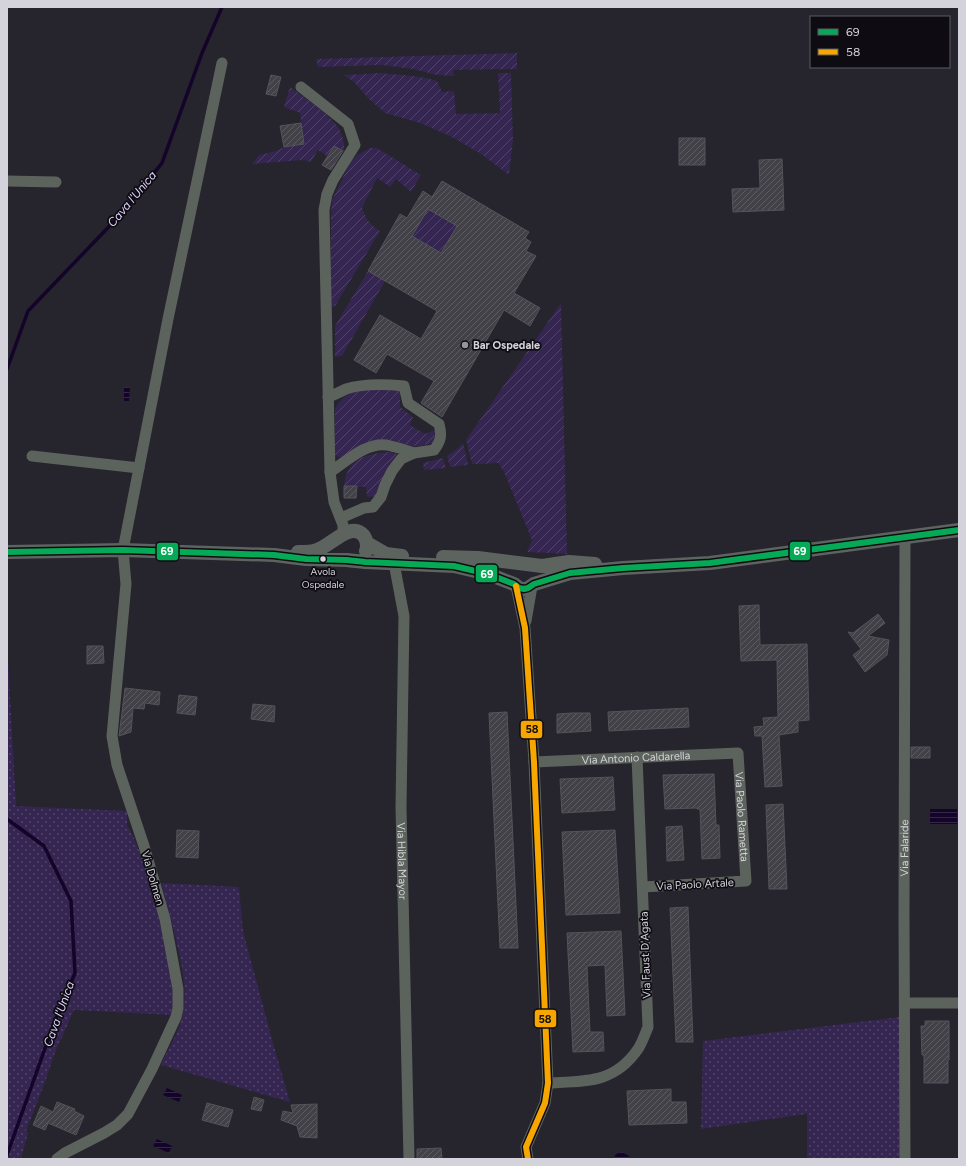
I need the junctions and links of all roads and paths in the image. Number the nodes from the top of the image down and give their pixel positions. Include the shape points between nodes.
1 (222, 63) dead end
2 (301, 87) dead end
3 (7, 181) edge
4 (56, 182) dead end
5 (328, 397) junction
6 (414, 453) junction
7 (32, 456) dead end
8 (139, 468) junction
9 (330, 472) junction
10 (341, 518) junction
11 (959, 530) edge
12 (342, 535) junction
13 (905, 537) junction
14 (367, 543) junction
15 (123, 550) junction
16 (7, 552) edge
17 (274, 555) junction
18 (352, 560) junction
19 (394, 563) junction
20 (525, 563) junction
21 (624, 568) junction
22 (515, 585) junction
23 (533, 585) junction
24 (525, 628) junction
25 (738, 753) joint
26 (637, 757) junction
27 (534, 762) junction
28 (746, 881) joint
29 (643, 887) junction
30 (905, 1003) junction
31 (959, 1003) edge
32 (548, 1083) junction
33 (57, 1159) edge
34 (409, 1159) edge
35 (528, 1159) edge
36 (905, 1159) edge

1 - 8 street, Via Dolmen
2 - 5 street via 348,124 355,145 333,180 324,210
3 - 4 street
5 - 6 street via 347,389 368,385 404,386 408,403 439,424 442,433 441,440 434,450
5 - 9 street
6 - 9 street via 387,445 373,446
6 - 10 street via 401,460 392,471 381,497 373,507
7 - 8 street
8 - 15 street, Via Dolmen
9 - 10 street via 334,502
10 - 12 street
11 - 13 main road
12 - 14 main road via 353,530 362,534
12 - 17 main road via 317,550
12 - 18 main road via 338,550 340,554
13 - 21 main road via 710,563
13 - 30 street, Via Falaride
14 - 18 main road via 362,558
14 - 20 main road via 386,554 399,556 478,558
15 - 16 main road
15 - 17 main road
15 - 33 street, Via Dolmen via 126,584 112,736 117,765 165,919 178,989 178,1008 152,1069 128,1114 118,1125
17 - 18 main road
18 - 19 main road
19 - 22 main road via 454,566 488,574
19 - 34 street, Via Hibla Mayor via 404,616 401,807
20 - 21 main road via 542,566 569,562
20 - 22 main road via 513,569 511,577
20 - 23 main road via 536,572
21 - 23 main road via 570,573
22 - 23 main road via 524,589
22 - 24 street
23 - 24 street
24 - 27 street
25 - 26 street, Via Antonio Caldarella
25 - 28 street, Via Paolo Rametta
26 - 27 street, Via Antonio Caldarella
26 - 29 street, Via Faust D'Agata
27 - 32 street
28 - 29 street, Via Paolo Artale
29 - 32 street, Via Faust D'Agata via 648,1027 639,1048 615,1073 593,1080
30 - 31 street
30 - 36 street, Via Falaride
32 - 35 street via 545,1103 526,1147

